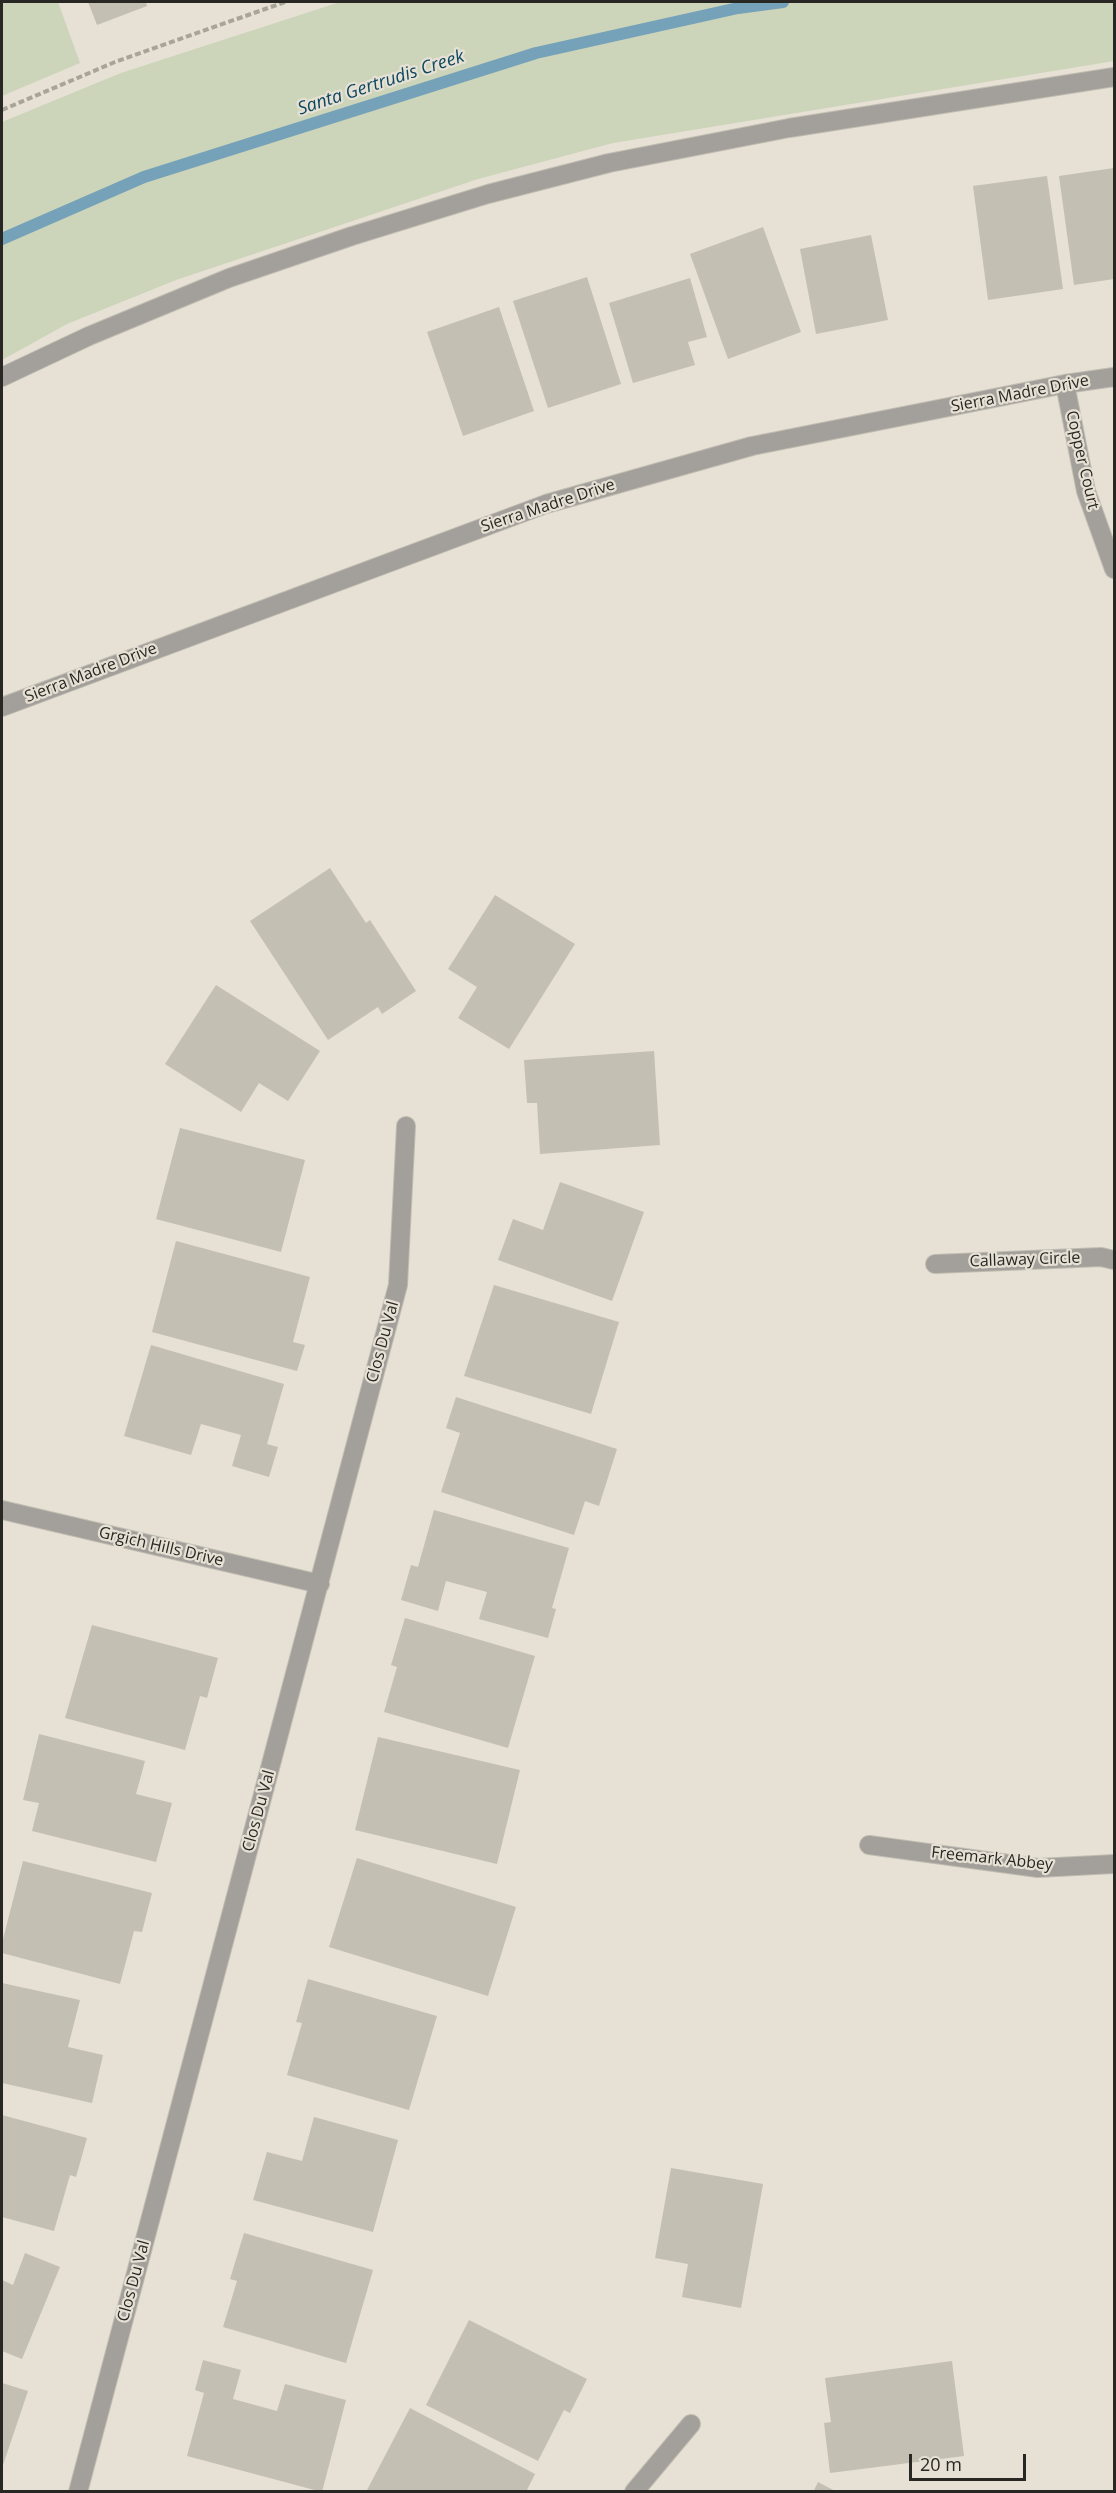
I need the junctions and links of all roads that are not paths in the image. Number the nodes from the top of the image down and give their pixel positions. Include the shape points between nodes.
1 (1114, 76) edge
2 (2, 377) edge
3 (1114, 377) edge
4 (1065, 384) junction
5 (1114, 569) edge
6 (2, 707) edge
7 (406, 1126) dead end
8 (1114, 1260) edge
9 (935, 1264) dead end
10 (2, 1510) edge
11 (320, 1584) junction
12 (869, 1845) dead end
13 (1114, 1864) edge
14 (691, 2424) dead end
15 (78, 2492) edge
16 (634, 2492) edge

1 - 2 street via 778,130 609,163 488,194 229,278
3 - 4 street, Sierra Madre Drive
4 - 5 street, Copper Court via 1086,491
4 - 6 street, Sierra Madre Drive via 752,446 546,504
7 - 11 street, Clos Du Val via 398,1285
8 - 9 street, Callaway Circle via 1101,1257
10 - 11 street, Grgich Hills Drive
11 - 15 street, Clos Du Val
12 - 13 street, Freemark Abbey via 1038,1868
14 - 16 street

